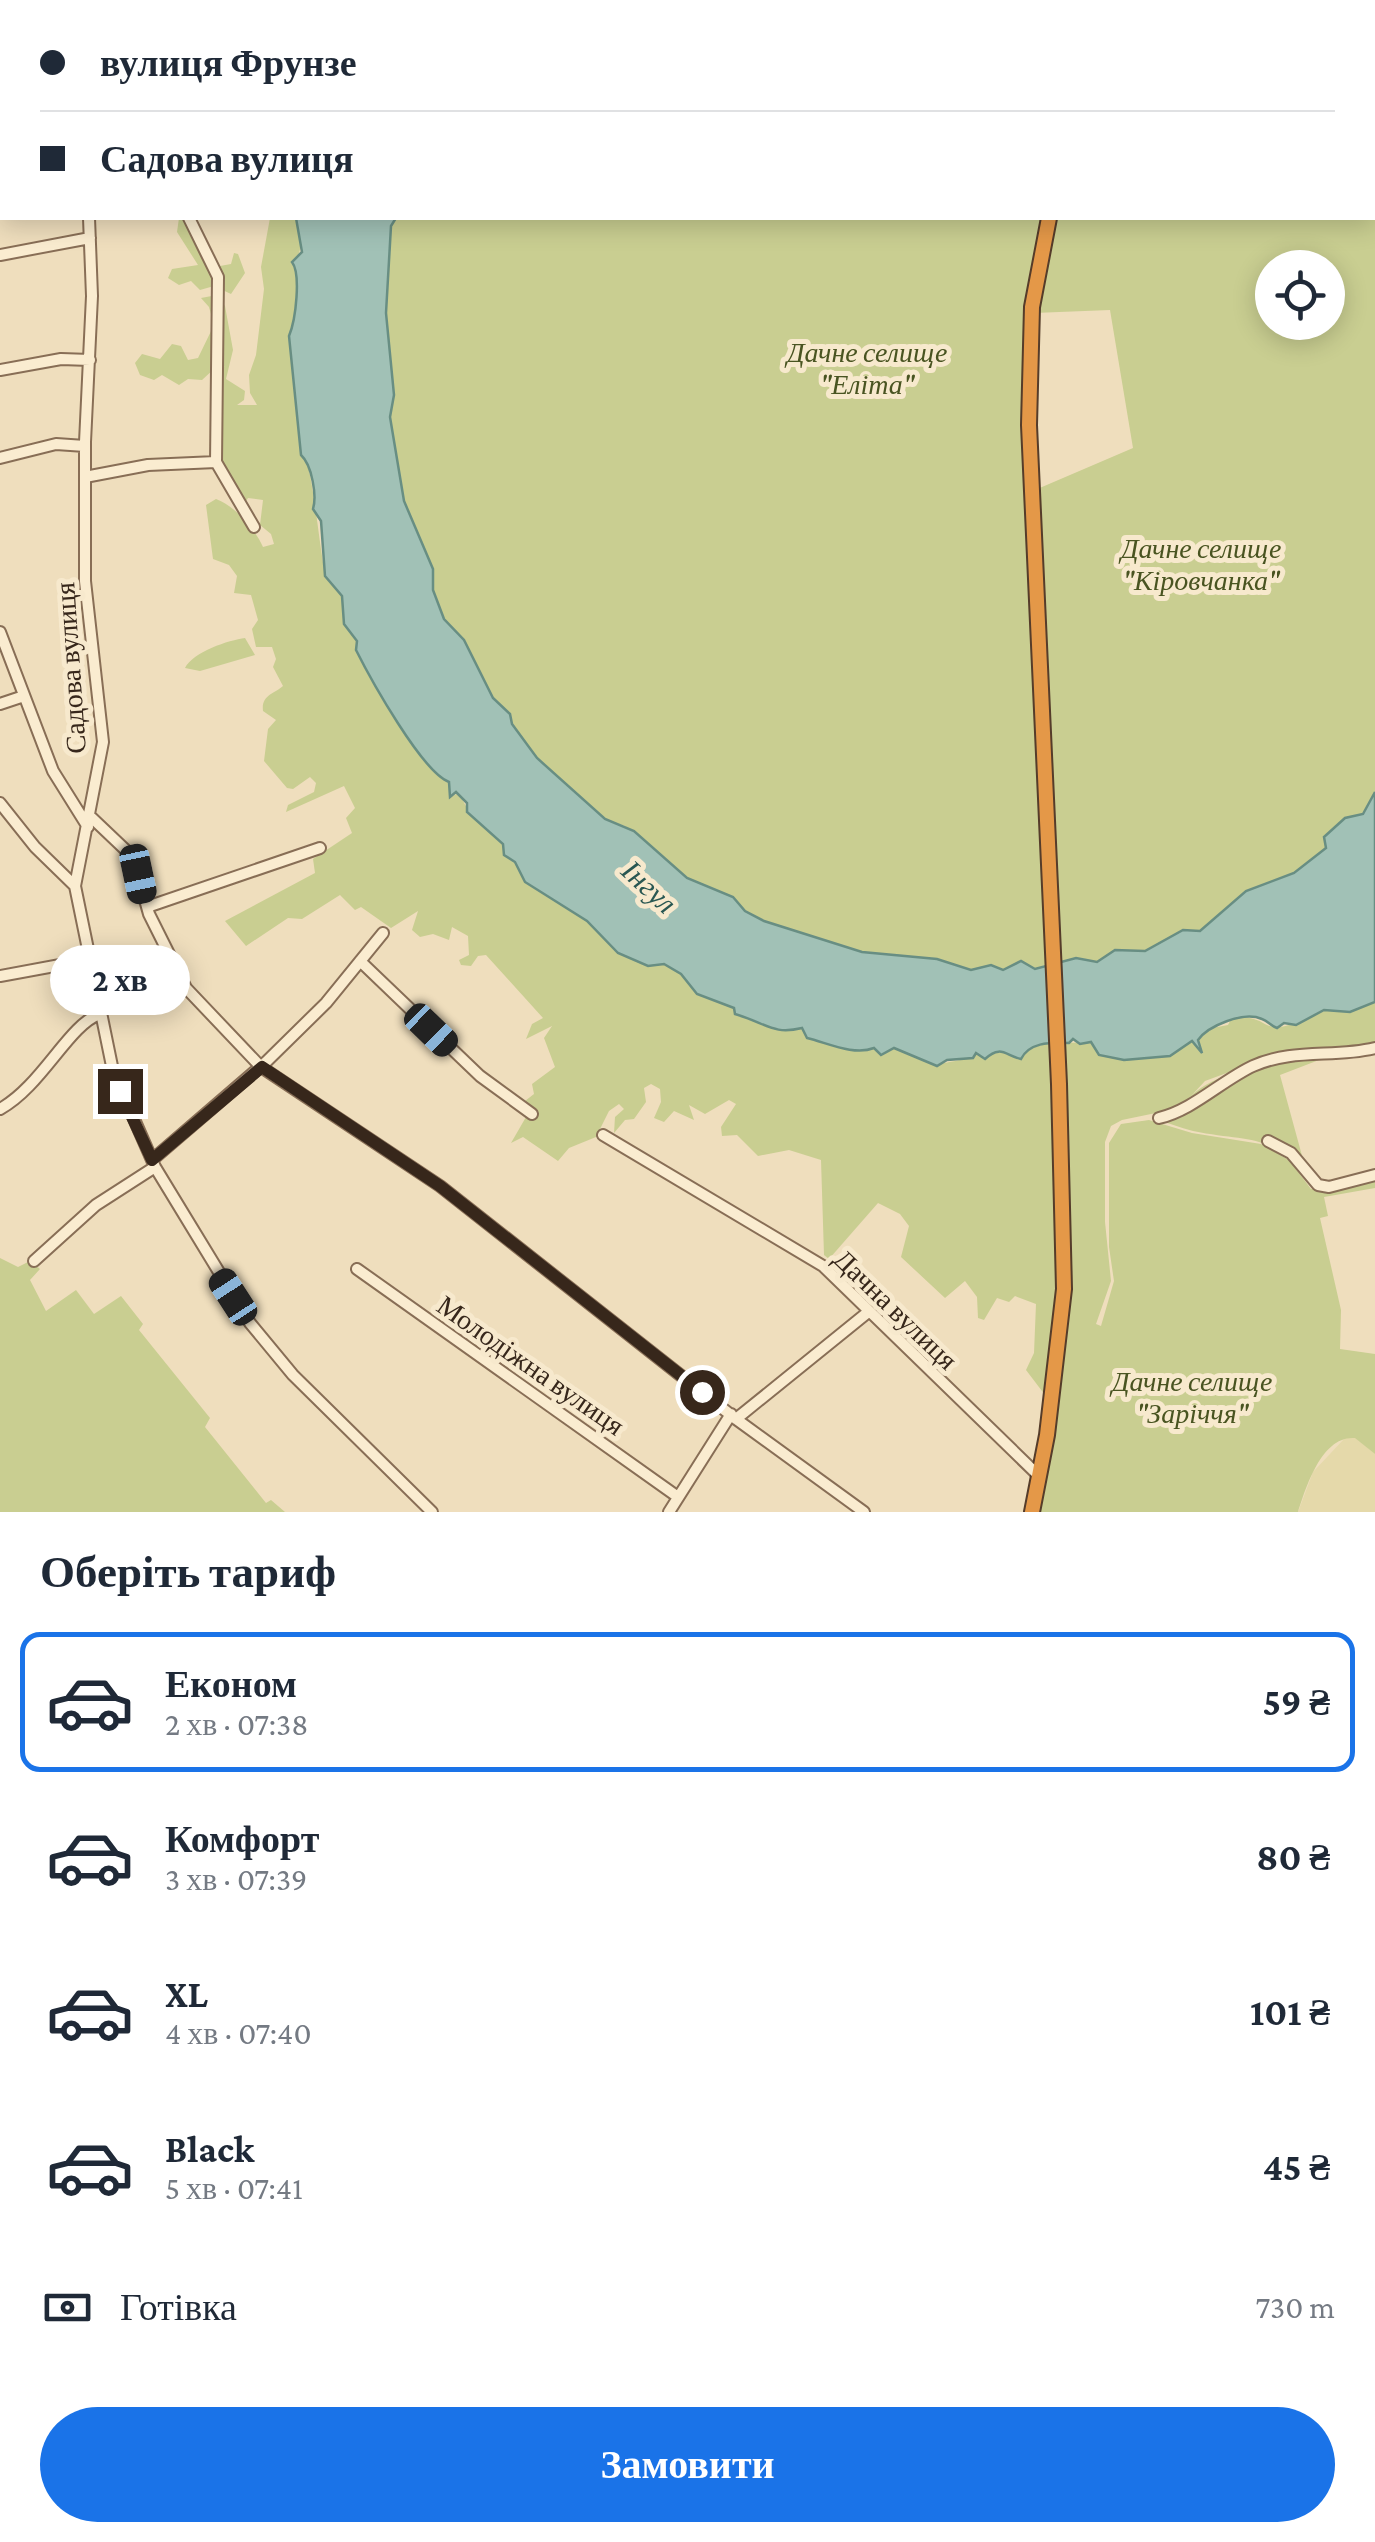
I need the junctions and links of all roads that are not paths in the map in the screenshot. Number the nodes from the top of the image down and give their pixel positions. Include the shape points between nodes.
1 (89, 220) edge
2 (190, 220) edge
3 (1048, 220) edge
4 (90, 238) junction
5 (0, 255) edge
6 (90, 360) junction
7 (0, 370) edge
8 (85, 446) junction
9 (0, 458) edge
10 (216, 462) junction
11 (85, 477) junction
12 (254, 527) dead end
13 (0, 632) edge
14 (24, 696) junction
15 (0, 704) edge
16 (0, 803) edge
17 (90, 822) junction
18 (320, 848) dead end
19 (75, 886) junction
20 (147, 907) junction
21 (383, 932) dead end
22 (87, 960) junction
23 (360, 961) junction
24 (0, 976) edge
25 (100, 1014) junction
26 (1375, 1048) edge
27 (262, 1067) junction
28 (0, 1109) edge
29 (532, 1114) dead end
30 (1159, 1118) dead end
31 (602, 1135) dead end
32 (1268, 1141) dead end
33 (153, 1164) junction
34 (1375, 1176) edge
35 (34, 1260) dead end
36 (358, 1269) dead end
37 (868, 1313) junction
38 (734, 1417) junction
39 (1039, 1476) junction
40 (678, 1497) junction
41 (432, 1512) edge
42 (669, 1512) edge
43 (864, 1512) edge
44 (1032, 1512) edge

1 - 4 street, Садова вулиця
2 - 10 street via 218,277
3 - 39 highway via 1028,379 1064,1290
4 - 5 street
4 - 6 street, Садова вулиця
6 - 7 street via 61,358
6 - 8 street, Садова вулиця
8 - 9 street via 56,444
8 - 11 street, Садова вулиця
10 - 11 street
10 - 12 street
11 - 17 street, Садова вулиця via 86,604 103,742
13 - 14 street
14 - 15 street
14 - 17 street via 53,772
16 - 19 street
17 - 19 street, Садова вулиця
17 - 20 street via 133,858
18 - 20 street
19 - 22 street, Садова вулиця
20 - 27 street via 186,988
21 - 23 street
22 - 24 street
22 - 25 street, Садова вулиця
23 - 27 street
23 - 29 street via 480,1076
25 - 28 street via 84,1019 32,1087
25 - 33 street, Садова вулиця via 112,1071
26 - 30 street via 1304,1052 1256,1065
27 - 33 street
27 - 38 street via 440,1186
31 - 37 street, Дачна вулиця via 824,1266
32 - 34 street via 1291,1153 1318,1185
33 - 35 street
33 - 41 street, Садова вулиця via 269,1348
36 - 40 street, Молодіжна вулиця
37 - 38 street
37 - 39 street, Дачна вулиця
38 - 40 street
38 - 43 street
39 - 44 highway
40 - 42 street

